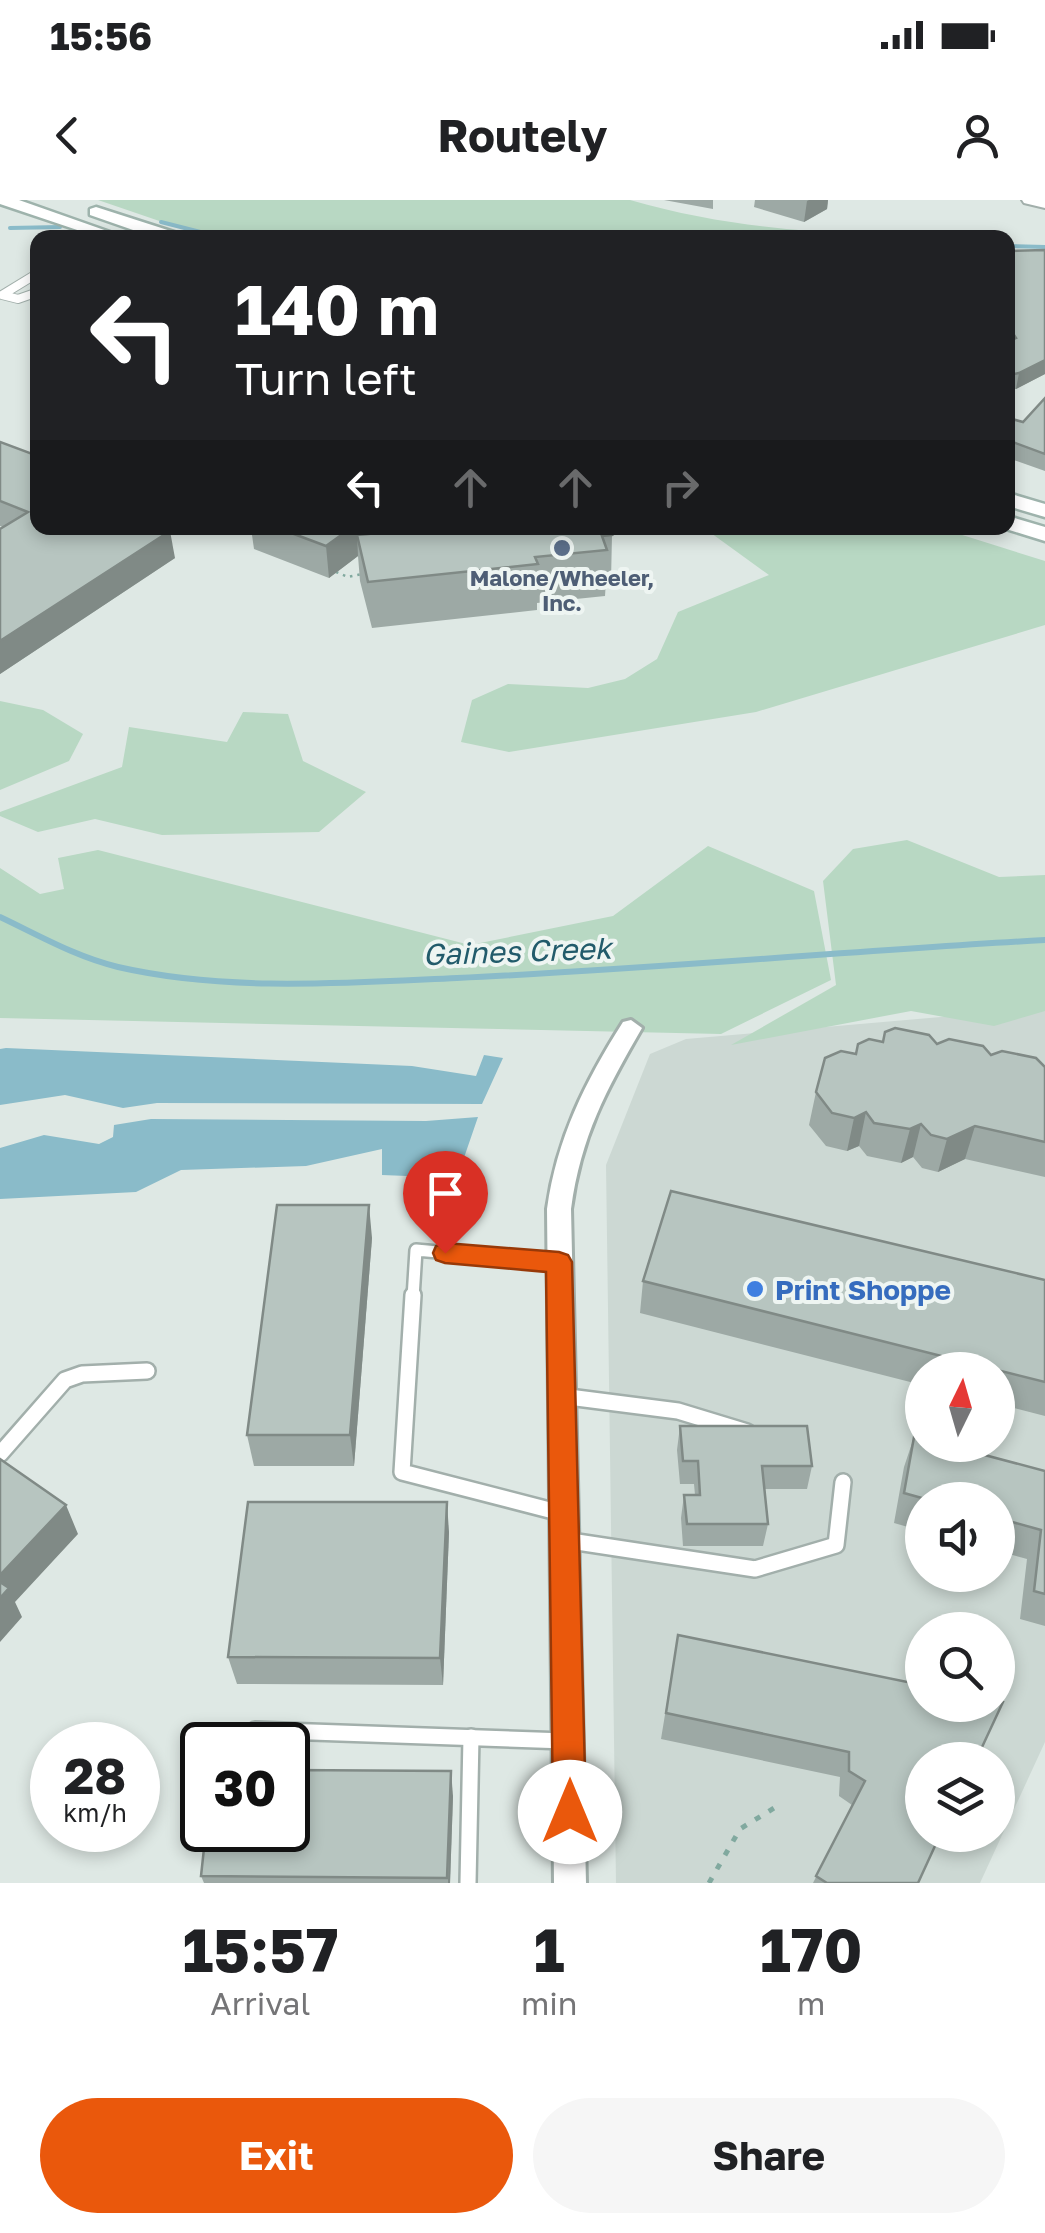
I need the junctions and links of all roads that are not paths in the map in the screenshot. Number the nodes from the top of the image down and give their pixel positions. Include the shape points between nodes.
1 (3, 200) edge
2 (61, 200) edge
3 (1029, 200) edge
4 (35, 204) edge
5 (1045, 204) edge
6 (99, 230) edge
7 (150, 230) edge
8 (30, 278) edge
9 (30, 295) edge
10 (1015, 501) edge
11 (1045, 510) edge
12 (1015, 524) edge
13 (1045, 534) edge
14 (631, 1028) dead end
15 (559, 1262) junction
16 (146, 1370) dead end
17 (561, 1396) junction
18 (763, 1438) edge
19 (0, 1454) edge
20 (843, 1482) dead end
21 (564, 1527) junction
22 (310, 1732) edge
23 (472, 1737) junction
24 (569, 1741) junction
25 (468, 1883) edge
26 (570, 1883) edge

1 - 4 main road
2 - 7 main road
3 - 5 street
4 - 6 main road
8 - 9 lane via 2,295
10 - 11 main road
12 - 13 main road
14 - 15 street via 575,1126 563,1170
15 - 17 street
15 - 21 lane via 416,1250 402,1472
16 - 19 lane via 66,1380
17 - 18 lane via 670,1408
17 - 21 street
20 - 21 lane via 836,1545 755,1568
21 - 24 street
22 - 23 lane
23 - 24 lane
23 - 25 lane
24 - 26 street

